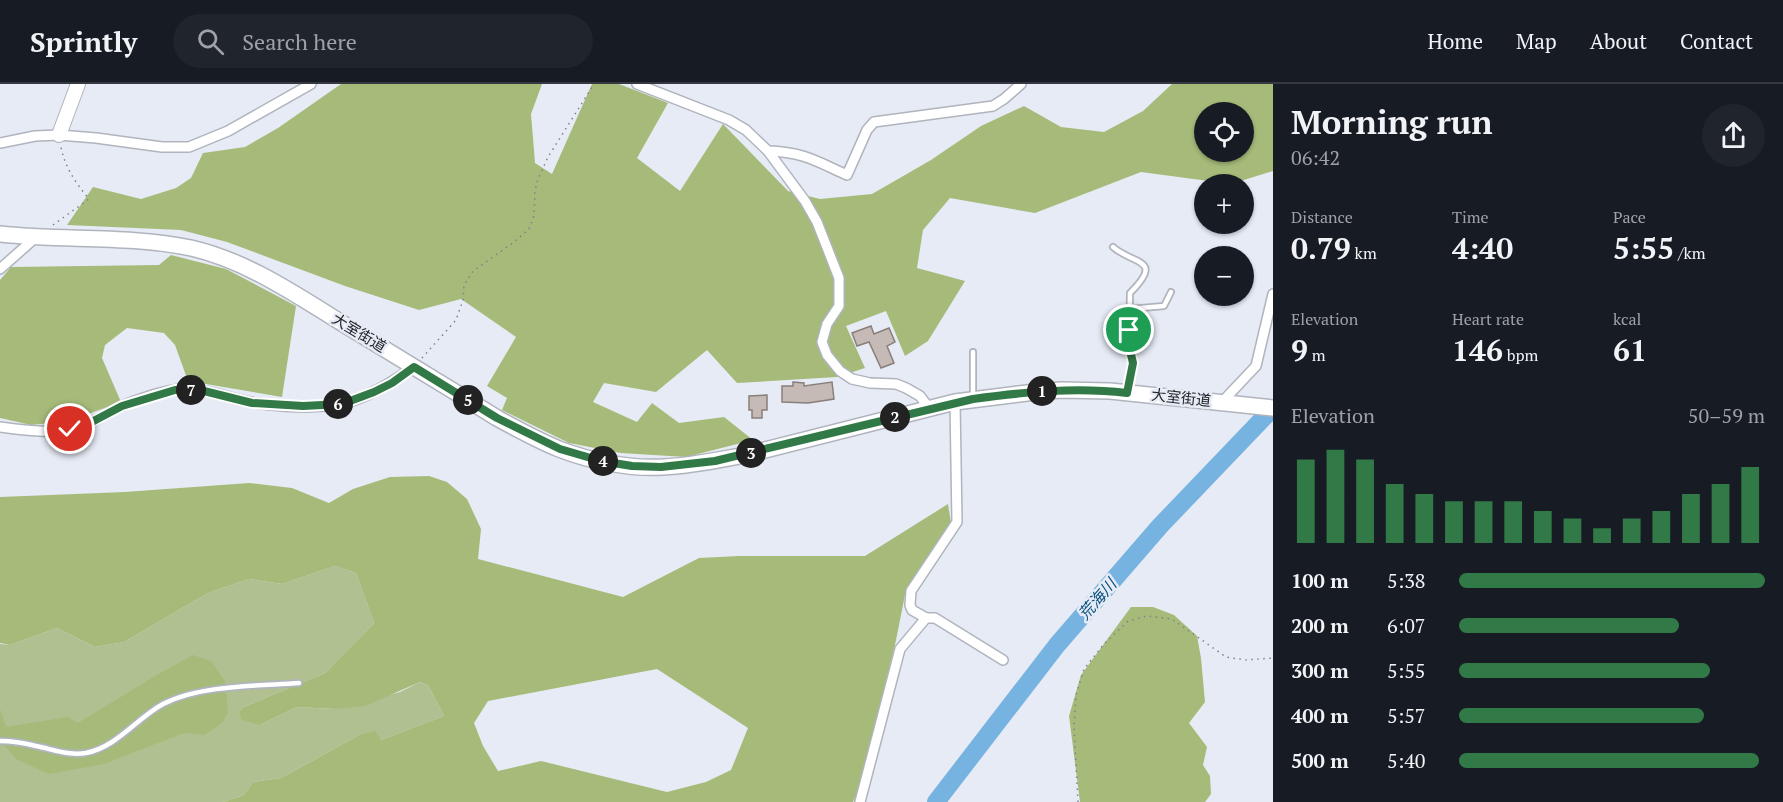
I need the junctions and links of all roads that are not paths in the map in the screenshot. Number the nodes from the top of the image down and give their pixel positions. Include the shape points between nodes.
1 (78, 84) edge
2 (311, 84) edge
3 (637, 84) edge
4 (1021, 84) edge
5 (59, 135) junction
6 (0, 143) edge
7 (768, 151) junction
8 (0, 234) edge
9 (35, 238) junction
10 (1113, 248) dead end
11 (0, 269) edge
12 (1171, 292) dead end
13 (1273, 294) edge
14 (1130, 309) junction
15 (973, 352) dead end
16 (414, 367) junction
17 (1127, 393) junction
18 (973, 399) junction
19 (955, 402) junction
20 (1222, 402) junction
21 (929, 408) junction
22 (1273, 408) edge
23 (0, 427) edge
24 (926, 618) junction
25 (1003, 660) dead end
26 (299, 683) dead end
27 (0, 741) edge
28 (860, 802) edge

1 - 5 street
2 - 5 street via 228,131 189,147
3 - 7 street via 729,120
4 - 7 street via 993,106 874,122 847,175 808,157
5 - 6 street
7 - 21 street via 806,201 839,278 839,306 827,324 822,342 827,355 852,379 896,384 920,396
8 - 9 main road, 大室街道
9 - 11 street
9 - 16 main road, 大室街道 via 133,240 192,248 266,277
10 - 14 lane via 1139,260 1146,271 1130,294
12 - 14 lane via 1164,306
13 - 20 street via 1256,366
14 - 17 lane via 1129,346 1133,363
15 - 18 lane
16 - 21 main road, 大室街道 via 497,418 560,449 632,466 661,467 745,455
16 - 23 street via 392,383 342,404 252,403 200,390 175,390 122,406 70,429 28,432
17 - 18 main road, 大室街道 via 1061,390
17 - 20 main road, 大室街道
18 - 19 main road, 大室街道
19 - 21 main road, 大室街道
19 - 24 street via 957,522 912,591 912,610
20 - 22 main road, 大室街道
24 - 25 street via 935,618
24 - 28 street via 900,649
26 - 27 lane via 208,690 165,703 126,733 87,753

